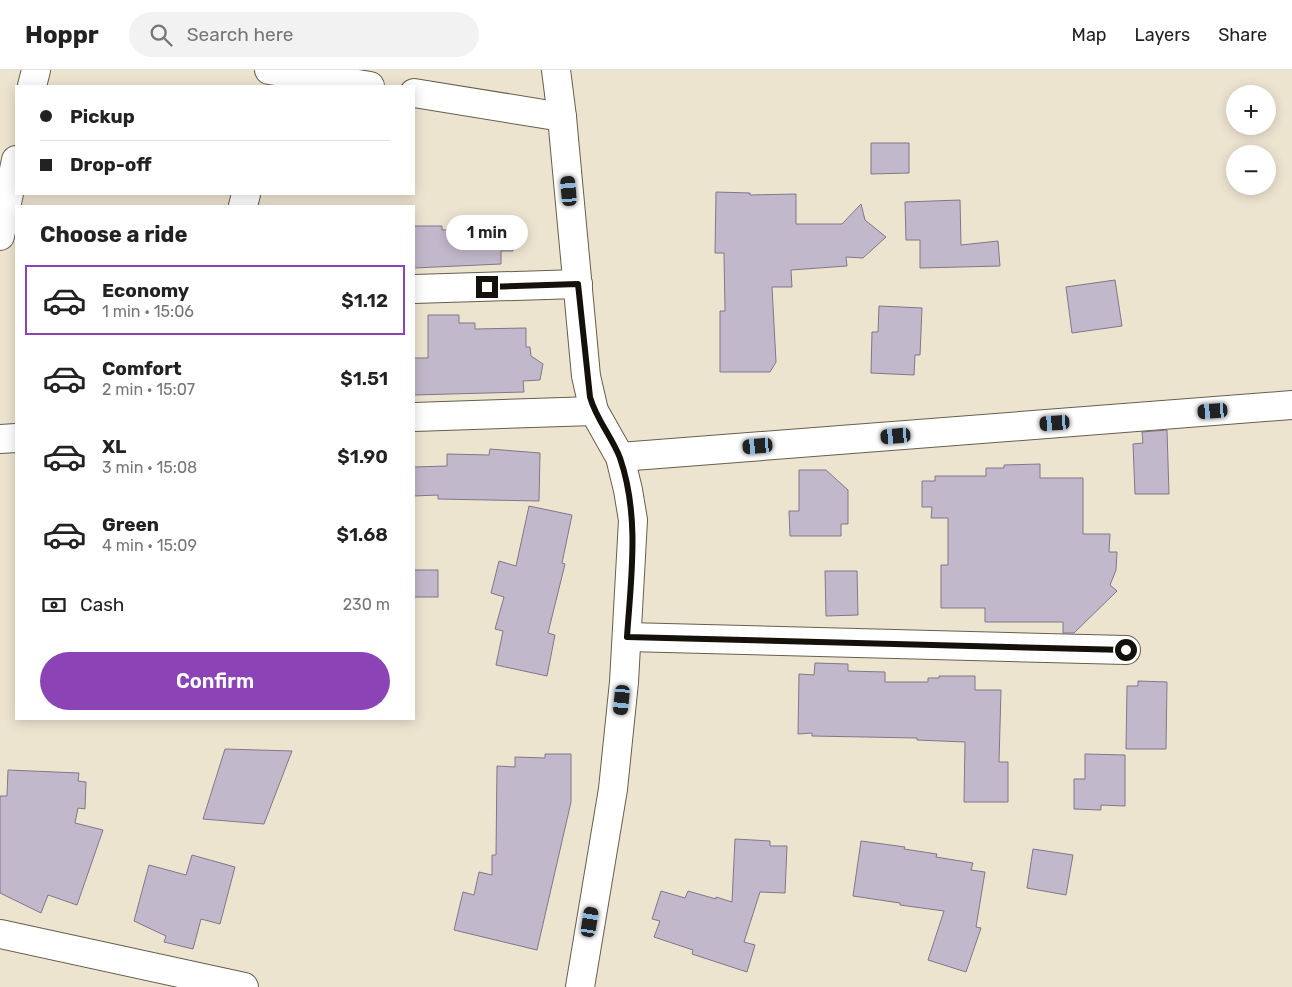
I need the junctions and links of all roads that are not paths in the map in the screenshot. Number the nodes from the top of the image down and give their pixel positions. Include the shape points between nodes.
1 (36, 70) edge
2 (556, 70) edge
3 (275, 76) edge
4 (32, 85) edge
5 (360, 85) edge
6 (415, 93) edge
7 (562, 117) junction
8 (15, 165) edge
9 (0, 236) edge
10 (578, 284) junction
11 (415, 289) edge
12 (1292, 405) edge
13 (594, 410) junction
14 (415, 417) edge
15 (15, 438) edge
16 (0, 439) edge
17 (620, 457) junction
18 (627, 637) junction
19 (1126, 650) dead end
20 (0, 934) edge
21 (209, 983) edge
22 (244, 987) edge
23 (580, 987) edge

1 - 4 street
2 - 7 street
3 - 5 street
6 - 7 street
7 - 10 street
8 - 9 street
10 - 11 street
10 - 13 street via 586,376
12 - 17 street
13 - 14 street
13 - 17 street
15 - 16 street
17 - 18 street via 633,520
18 - 19 street
18 - 23 street via 613,788
20 - 21 street
21 - 22 street

